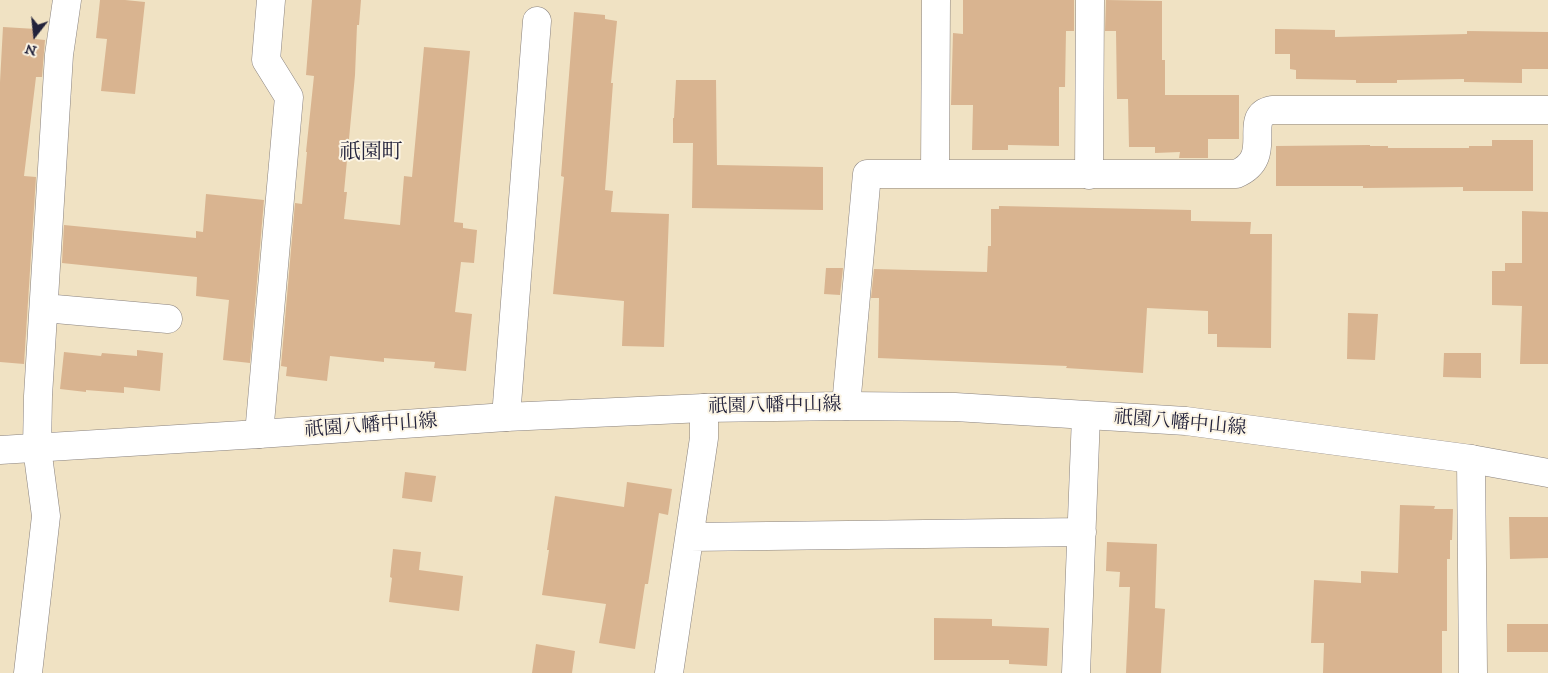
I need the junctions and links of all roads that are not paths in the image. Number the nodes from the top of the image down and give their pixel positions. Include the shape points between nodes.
1 (67, 0) edge
2 (271, 0) edge
3 (936, 0) edge
4 (1090, 0) edge
5 (536, 21) dead end
6 (1548, 110) edge
7 (935, 174) junction
8 (1089, 175) junction
9 (44, 308) junction
10 (168, 318) dead end
11 (846, 406) junction
12 (704, 408) junction
13 (1086, 416) junction
14 (506, 417) junction
15 (259, 434) junction
16 (38, 448) junction
17 (0, 450) edge
18 (1471, 459) junction
19 (1548, 474) edge
20 (1082, 532) junction
21 (690, 536) junction
22 (28, 673) edge
23 (669, 673) edge
24 (1076, 673) edge
25 (1473, 673) edge

1 - 9 street via 59,55
2 - 15 street via 266,60 289,97
3 - 7 street
4 - 8 street
5 - 14 street
6 - 8 street via 1272,110 1258,119 1255,159 1236,174
7 - 8 street
7 - 11 street via 867,174
9 - 10 street
9 - 16 street
11 - 12 street, 祇園八幡中山線
11 - 13 street, 祇園八幡中山線 via 955,407
12 - 14 street, 祇園八幡中山線
12 - 21 street via 704,438
13 - 18 street, 祇園八幡中山線 via 1186,421
13 - 20 street
14 - 15 street, 祇園八幡中山線
15 - 16 street, 祇園八幡中山線
16 - 17 street, 祇園八幡中山線
16 - 22 street via 46,516
18 - 19 street, 祇園八幡中山線
18 - 25 street
20 - 21 street
20 - 24 street
21 - 23 street

